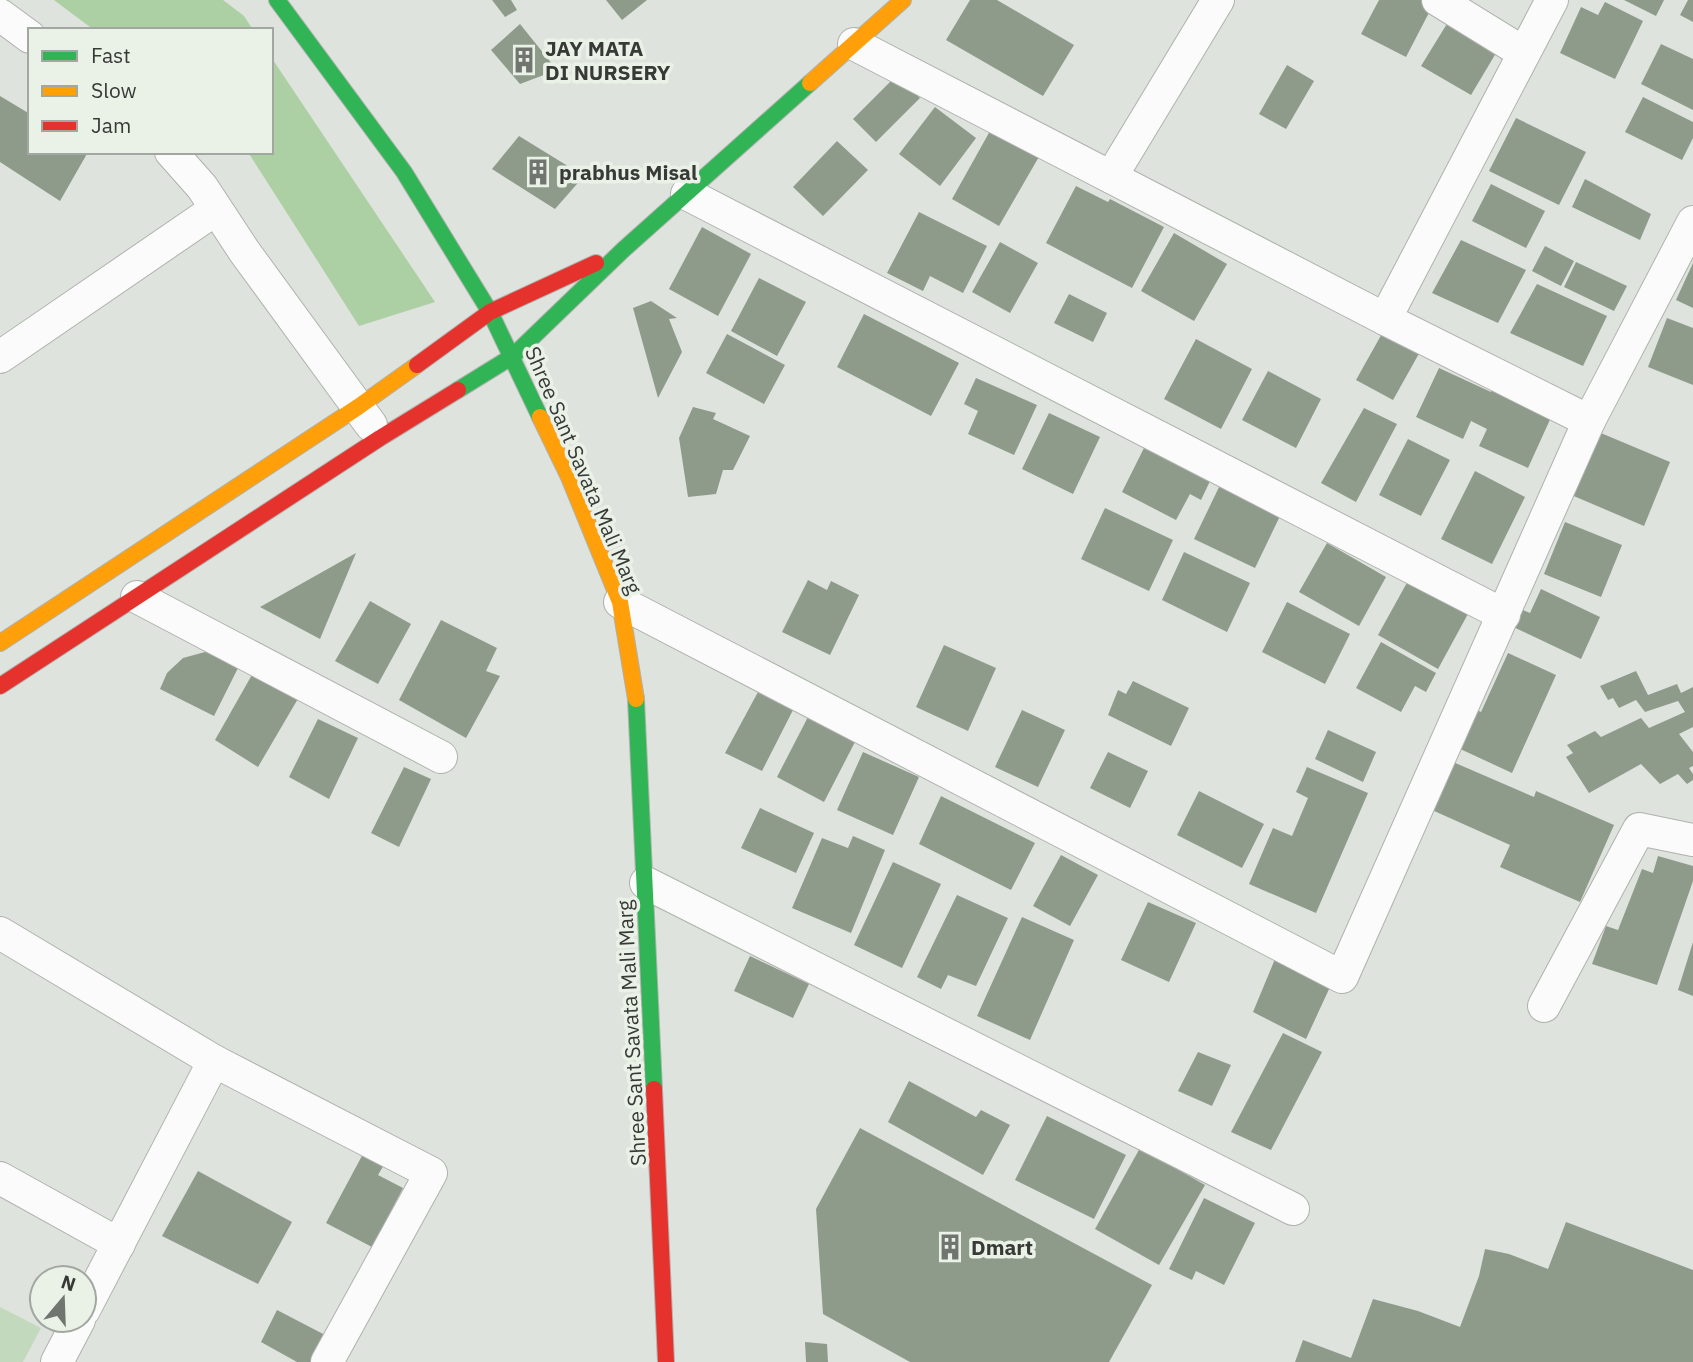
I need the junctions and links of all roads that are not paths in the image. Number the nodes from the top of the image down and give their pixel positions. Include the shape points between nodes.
1 (277, 0) edge
2 (903, 0) edge
3 (1218, 0) edge
4 (1438, 0) edge
5 (1552, 0) edge
6 (0, 15) edge
7 (28, 36) edge
8 (854, 44) junction
9 (1524, 53) junction
10 (173, 154) edge
11 (1111, 177) junction
12 (687, 194) junction
13 (216, 209) junction
14 (1693, 222) edge
15 (623, 250) junction
16 (490, 312) junction
17 (1385, 319) junction
18 (513, 356) junction
19 (0, 358) edge
20 (358, 407) junction
21 (1590, 421) junction
22 (380, 438) junction
23 (137, 597) junction
24 (620, 603) junction
25 (1504, 615) junction
26 (0, 643) edge
27 (0, 686) edge
28 (441, 757) dead end
29 (1693, 840) edge
30 (646, 883) junction
31 (0, 933) edge
32 (1544, 1006) dead end
33 (214, 1061) junction
34 (0, 1178) edge
35 (1293, 1209) dead end
36 (119, 1244) junction
37 (98, 1284) edge
38 (72, 1334) edge
39 (57, 1362) edge
40 (327, 1362) edge
41 (666, 1362) edge

1 - 16 main road, Shree Sant Savata Mali Marg via 404,172
2 - 8 main road
3 - 11 street
4 - 9 street
5 - 9 street
6 - 7 street
8 - 11 street
8 - 12 main road
9 - 17 street
10 - 13 street
11 - 17 street
12 - 15 main road
12 - 25 street
13 - 19 street
13 - 20 street
14 - 21 street
15 - 16 main road
15 - 18 main road
16 - 18 main road, Shree Sant Savata Mali Marg
16 - 20 main road
17 - 21 street
18 - 22 main road
18 - 24 main road, Shree Sant Savata Mali Marg
20 - 22 street
20 - 26 main road
21 - 25 street
22 - 23 main road
23 - 27 main road
23 - 28 street
24 - 25 street via 1342,977
24 - 30 main road, Shree Sant Savata Mali Marg via 637,706
29 - 32 street via 1639,830
30 - 35 street
30 - 41 main road, Shree Sant Savata Mali Marg
31 - 33 street
33 - 36 street
33 - 40 street via 431,1173
34 - 36 street
36 - 37 street
38 - 39 street

